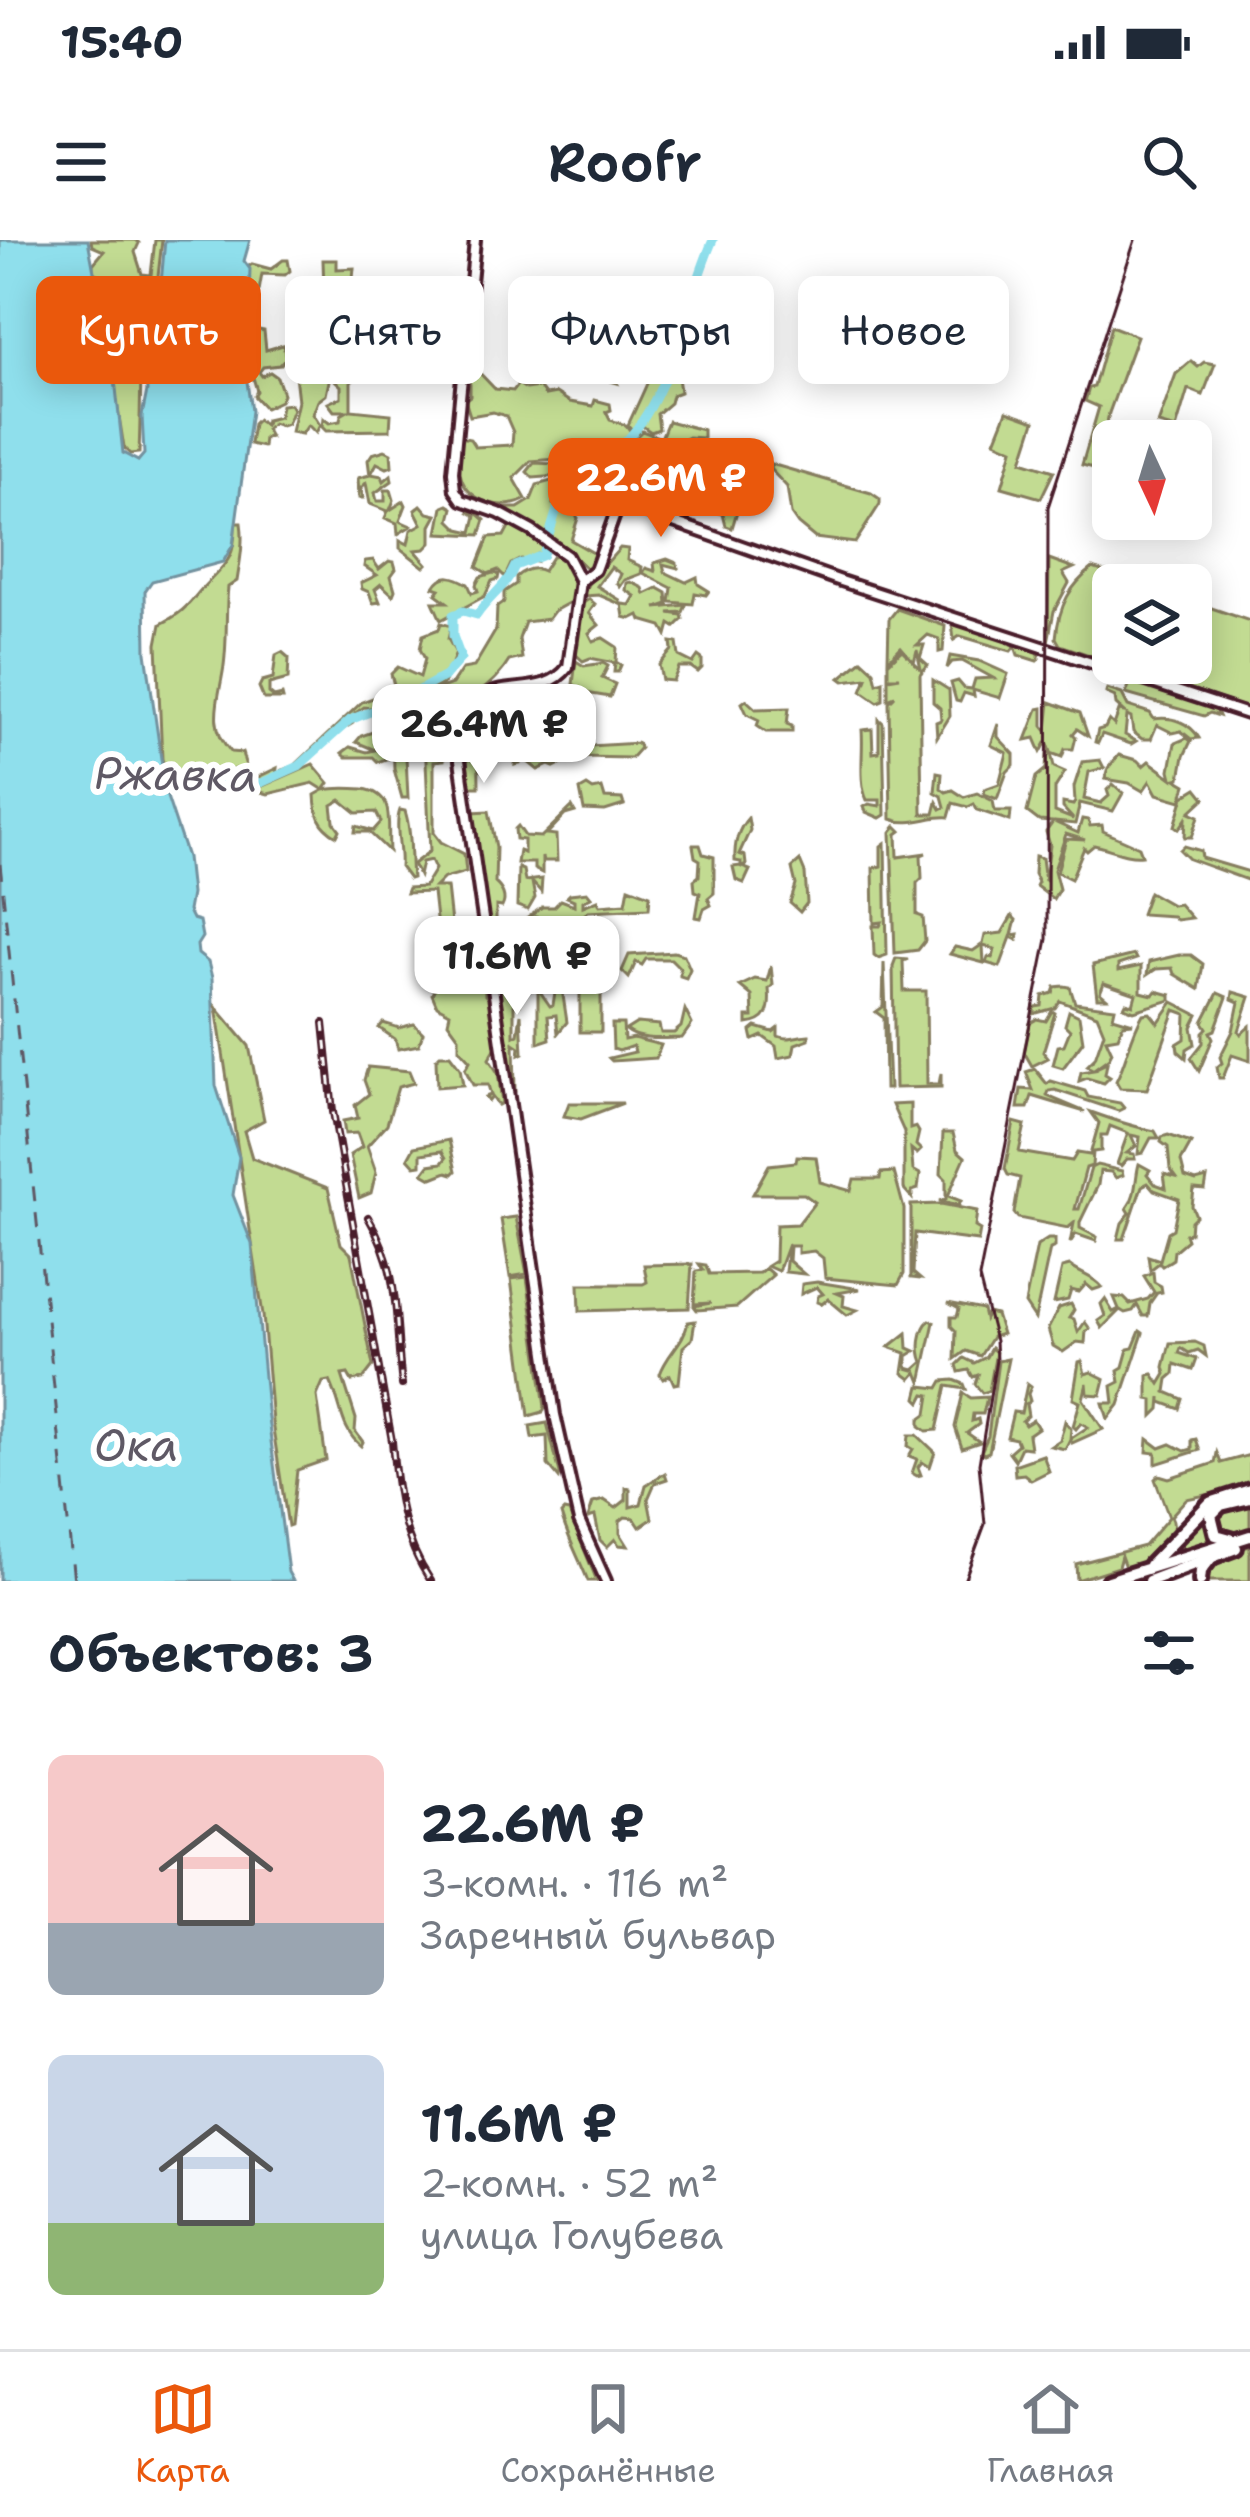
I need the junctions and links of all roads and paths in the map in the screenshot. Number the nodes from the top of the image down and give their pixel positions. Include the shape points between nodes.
1 (475, 240) edge
2 (580, 580) junction
3 (1250, 715) edge
4 (1250, 1494) edge
5 (1246, 1540) edge
6 (1213, 1557) junction
7 (1145, 1576) edge
8 (606, 1581) edge
9 (1108, 1581) edge
10 (1200, 1581) edge

1 - 2 street via 453,476 458,495 532,531 567,556
2 - 3 street via 595,570 621,507
2 - 8 street via 561,676 489,693 461,735 463,794 557,1430 579,1521
4 - 5 main road via 1211,1515 1216,1535
4 - 7 main road via 1210,1503
5 - 6 main road
5 - 7 main road
6 - 7 main road
6 - 10 main road
7 - 9 main road

